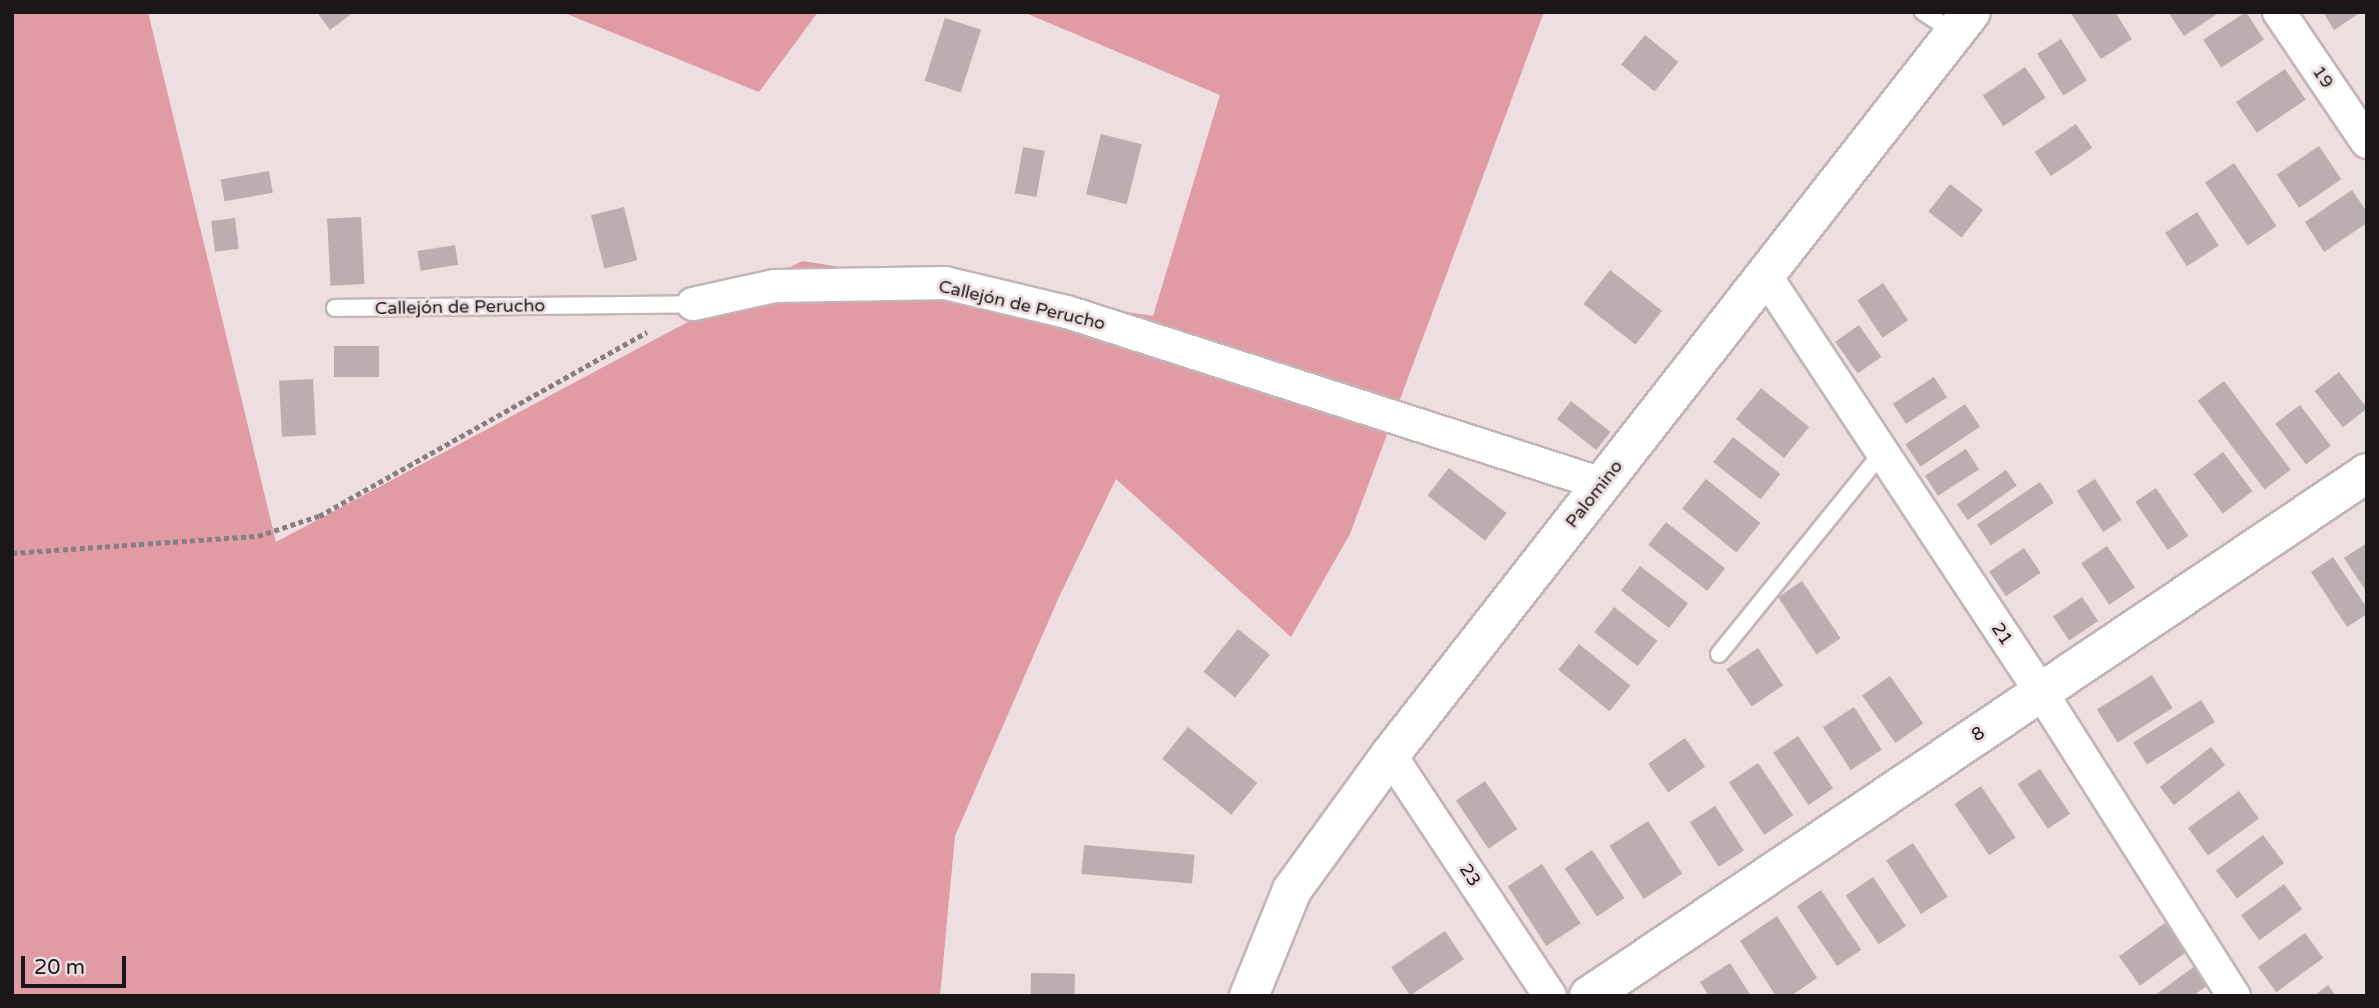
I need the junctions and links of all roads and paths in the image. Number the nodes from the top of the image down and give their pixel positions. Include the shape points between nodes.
1 (1923, 12) edge
2 (2280, 12) edge
3 (1963, 23) edge
4 (2367, 142) edge
5 (1765, 275) junction
6 (693, 304) junction
7 (335, 308) dead end
8 (1882, 453) junction
9 (2367, 473) edge
10 (1602, 484) junction
11 (12, 553) edge
12 (1719, 654) dead end
13 (2041, 692) junction
14 (1390, 755) junction
15 (1249, 996) edge
16 (1550, 996) edge
17 (1590, 996) edge
18 (2234, 996) edge

1 - 3 lane
2 - 4 street, 19
3 - 5 street, Palomino
5 - 8 street, 21
5 - 10 street, Palomino
6 - 7 lane, Callejón de Perucho
6 - 10 street, Callejón de Perucho via 775,286 945,283 1067,312
6 - 11 path via 319,516 258,536
8 - 12 lane
8 - 13 street, 21
9 - 13 street, 8
10 - 14 street, Palomino
13 - 17 street, 8
13 - 18 street, 21
14 - 15 street, Palomino via 1292,890
14 - 16 street, 23

